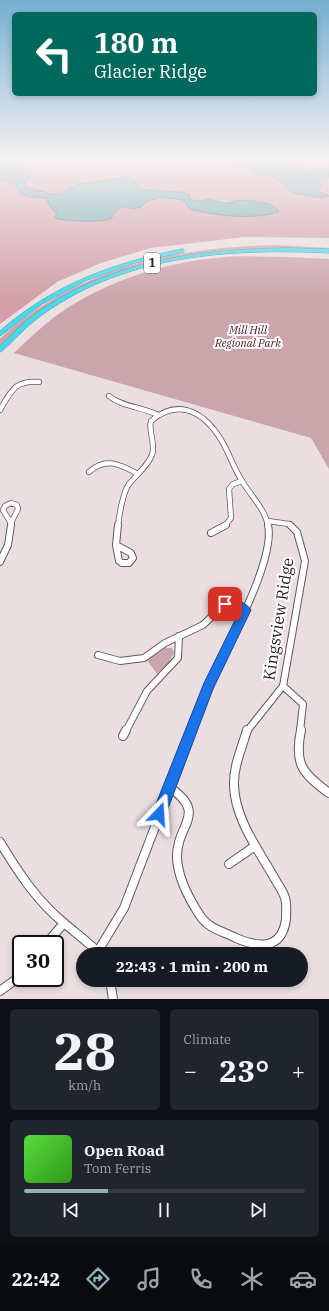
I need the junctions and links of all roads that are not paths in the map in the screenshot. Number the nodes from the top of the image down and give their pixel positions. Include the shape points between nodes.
1 (329, 246) edge
2 (329, 252) edge
3 (0, 334) edge
4 (0, 350) edge
5 (38, 382) dead end
6 (109, 396) dead end
7 (0, 410) edge
8 (158, 415) junction
9 (89, 472) dead end
10 (138, 474) junction
11 (242, 481) junction
12 (268, 521) junction
13 (11, 522) dead end
14 (211, 533) dead end
15 (116, 545) dead end
16 (0, 562) edge
17 (245, 610) junction
18 (180, 636) junction
19 (98, 655) dead end
20 (283, 686) junction
21 (123, 736) dead end
22 (169, 787) junction
23 (329, 793) edge
24 (0, 842) edge
25 (255, 846) junction
26 (229, 864) dead end
27 (64, 923) junction
28 (54, 935) edge
29 (93, 947) edge
30 (102, 947) edge
31 (12, 981) edge
32 (111, 987) edge
33 (0, 991) edge
34 (113, 999) edge

1 - 3 highway, 1 via 228,245 138,260 104,271 59,292 31,308
2 - 4 highway, 1 via 265,249 231,251 178,258 135,268 95,283 56,304 30,322
5 - 7 street via 24,381 17,384
6 - 8 street
8 - 10 street via 150,425 154,438 152,454
8 - 11 street via 178,409 201,416 218,435
9 - 10 street via 97,465 109,462 120,464
10 - 15 street via 124,494
11 - 12 street
11 - 14 street via 233,484 229,489 231,518 226,526
12 - 17 street via 270,544
12 - 20 street, Kingsview Ridge via 289,524 297,532 305,561
13 - 16 street via 8,545
17 - 18 street via 236,604 225,604 203,625
17 - 22 street via 208,687
18 - 19 street via 144,658 120,661
18 - 21 street via 178,658 147,691
20 - 23 street via 303,704 304,715 297,746 297,759 305,773
20 - 25 street, Kingsview Ridge via 248,728 236,765 234,786 239,809
22 - 25 street, Kingsview Ridge via 184,799 190,814 177,854 181,879 198,914 212,927 259,946 278,939 284,929 287,909 280,887
22 - 30 street via 124,908
24 - 27 street via 23,879
25 - 26 street
27 - 28 street
27 - 29 street
31 - 33 street
32 - 34 street

